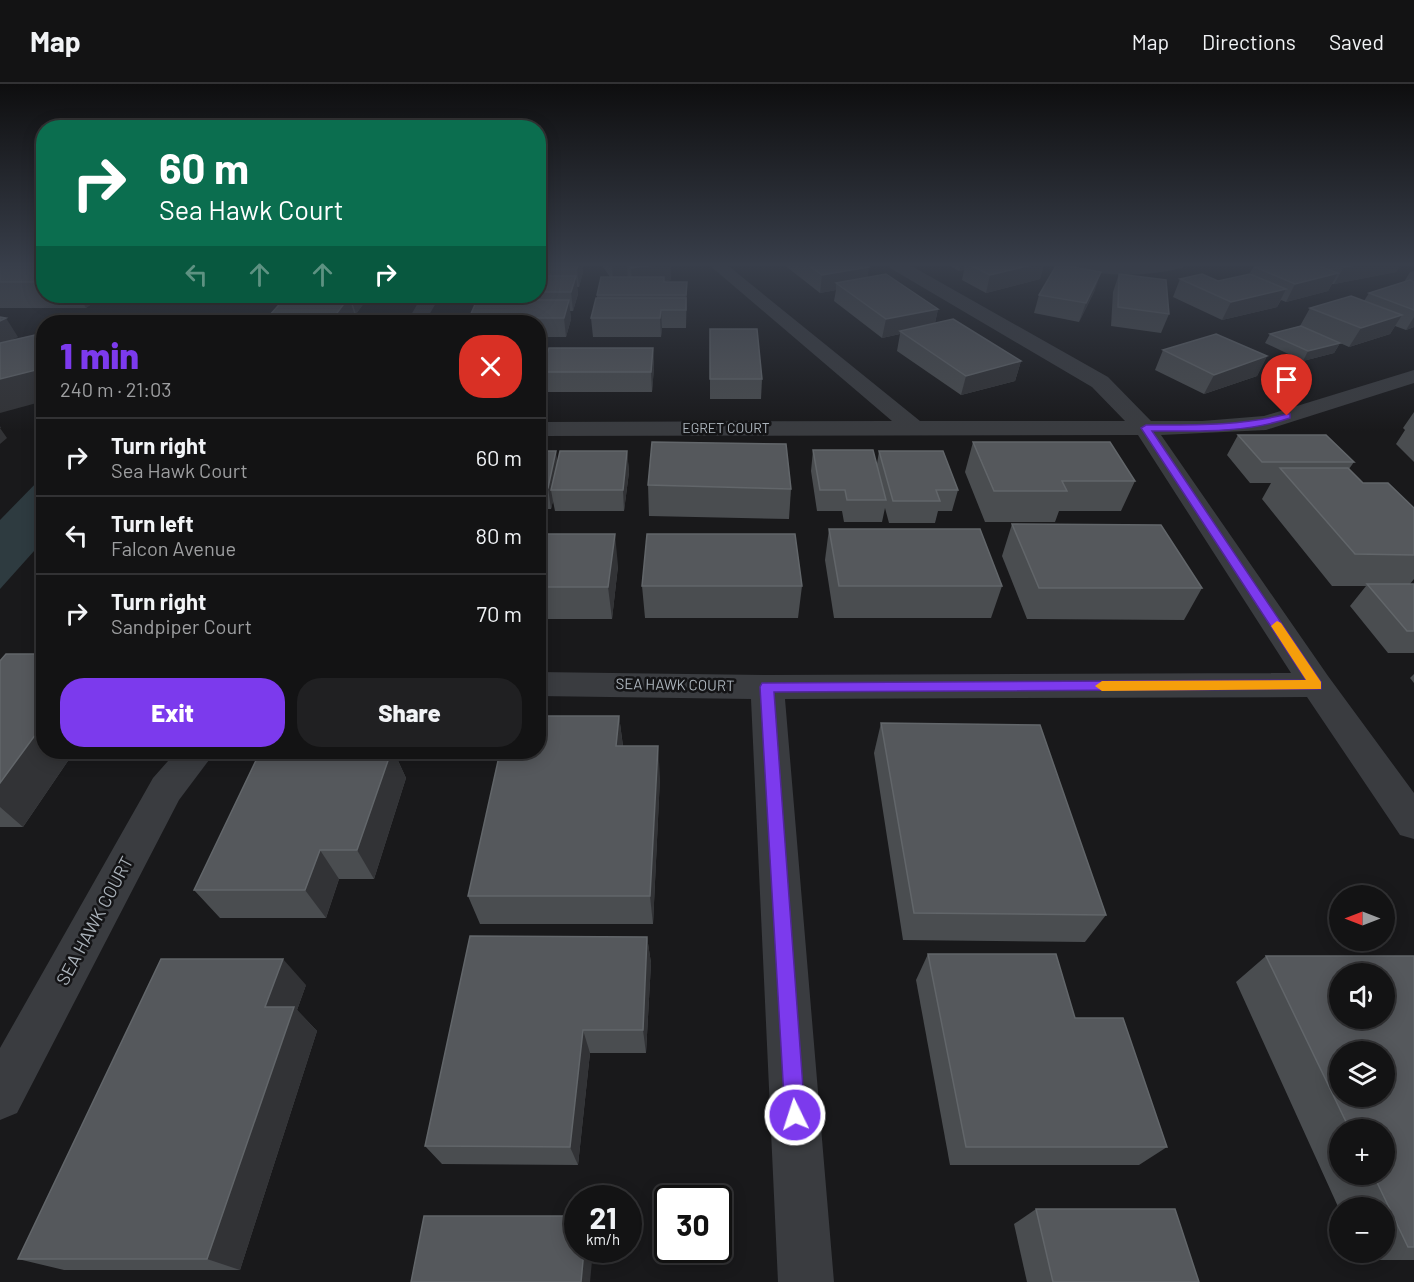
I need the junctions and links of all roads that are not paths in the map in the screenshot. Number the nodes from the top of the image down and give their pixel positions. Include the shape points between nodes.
1 (783, 320) edge
2 (993, 320) edge
3 (1414, 376) edge
4 (914, 428) junction
5 (1146, 428) junction
6 (546, 429) edge
7 (546, 684) edge
8 (1316, 685) junction
9 (767, 687) junction
10 (191, 759) edge
11 (1414, 824) edge
12 (0, 1096) edge
13 (806, 1282) edge

1 - 4 street
2 - 5 street via 1100,382
3 - 5 street, EGRET COURT via 1266,423
4 - 5 street, EGRET COURT
4 - 6 street, EGRET COURT
5 - 8 street
7 - 9 street, SEA HAWK COURT
8 - 9 street, SEA HAWK COURT
8 - 11 street
9 - 13 street
10 - 12 street, SEA HAWK COURT via 166,789

